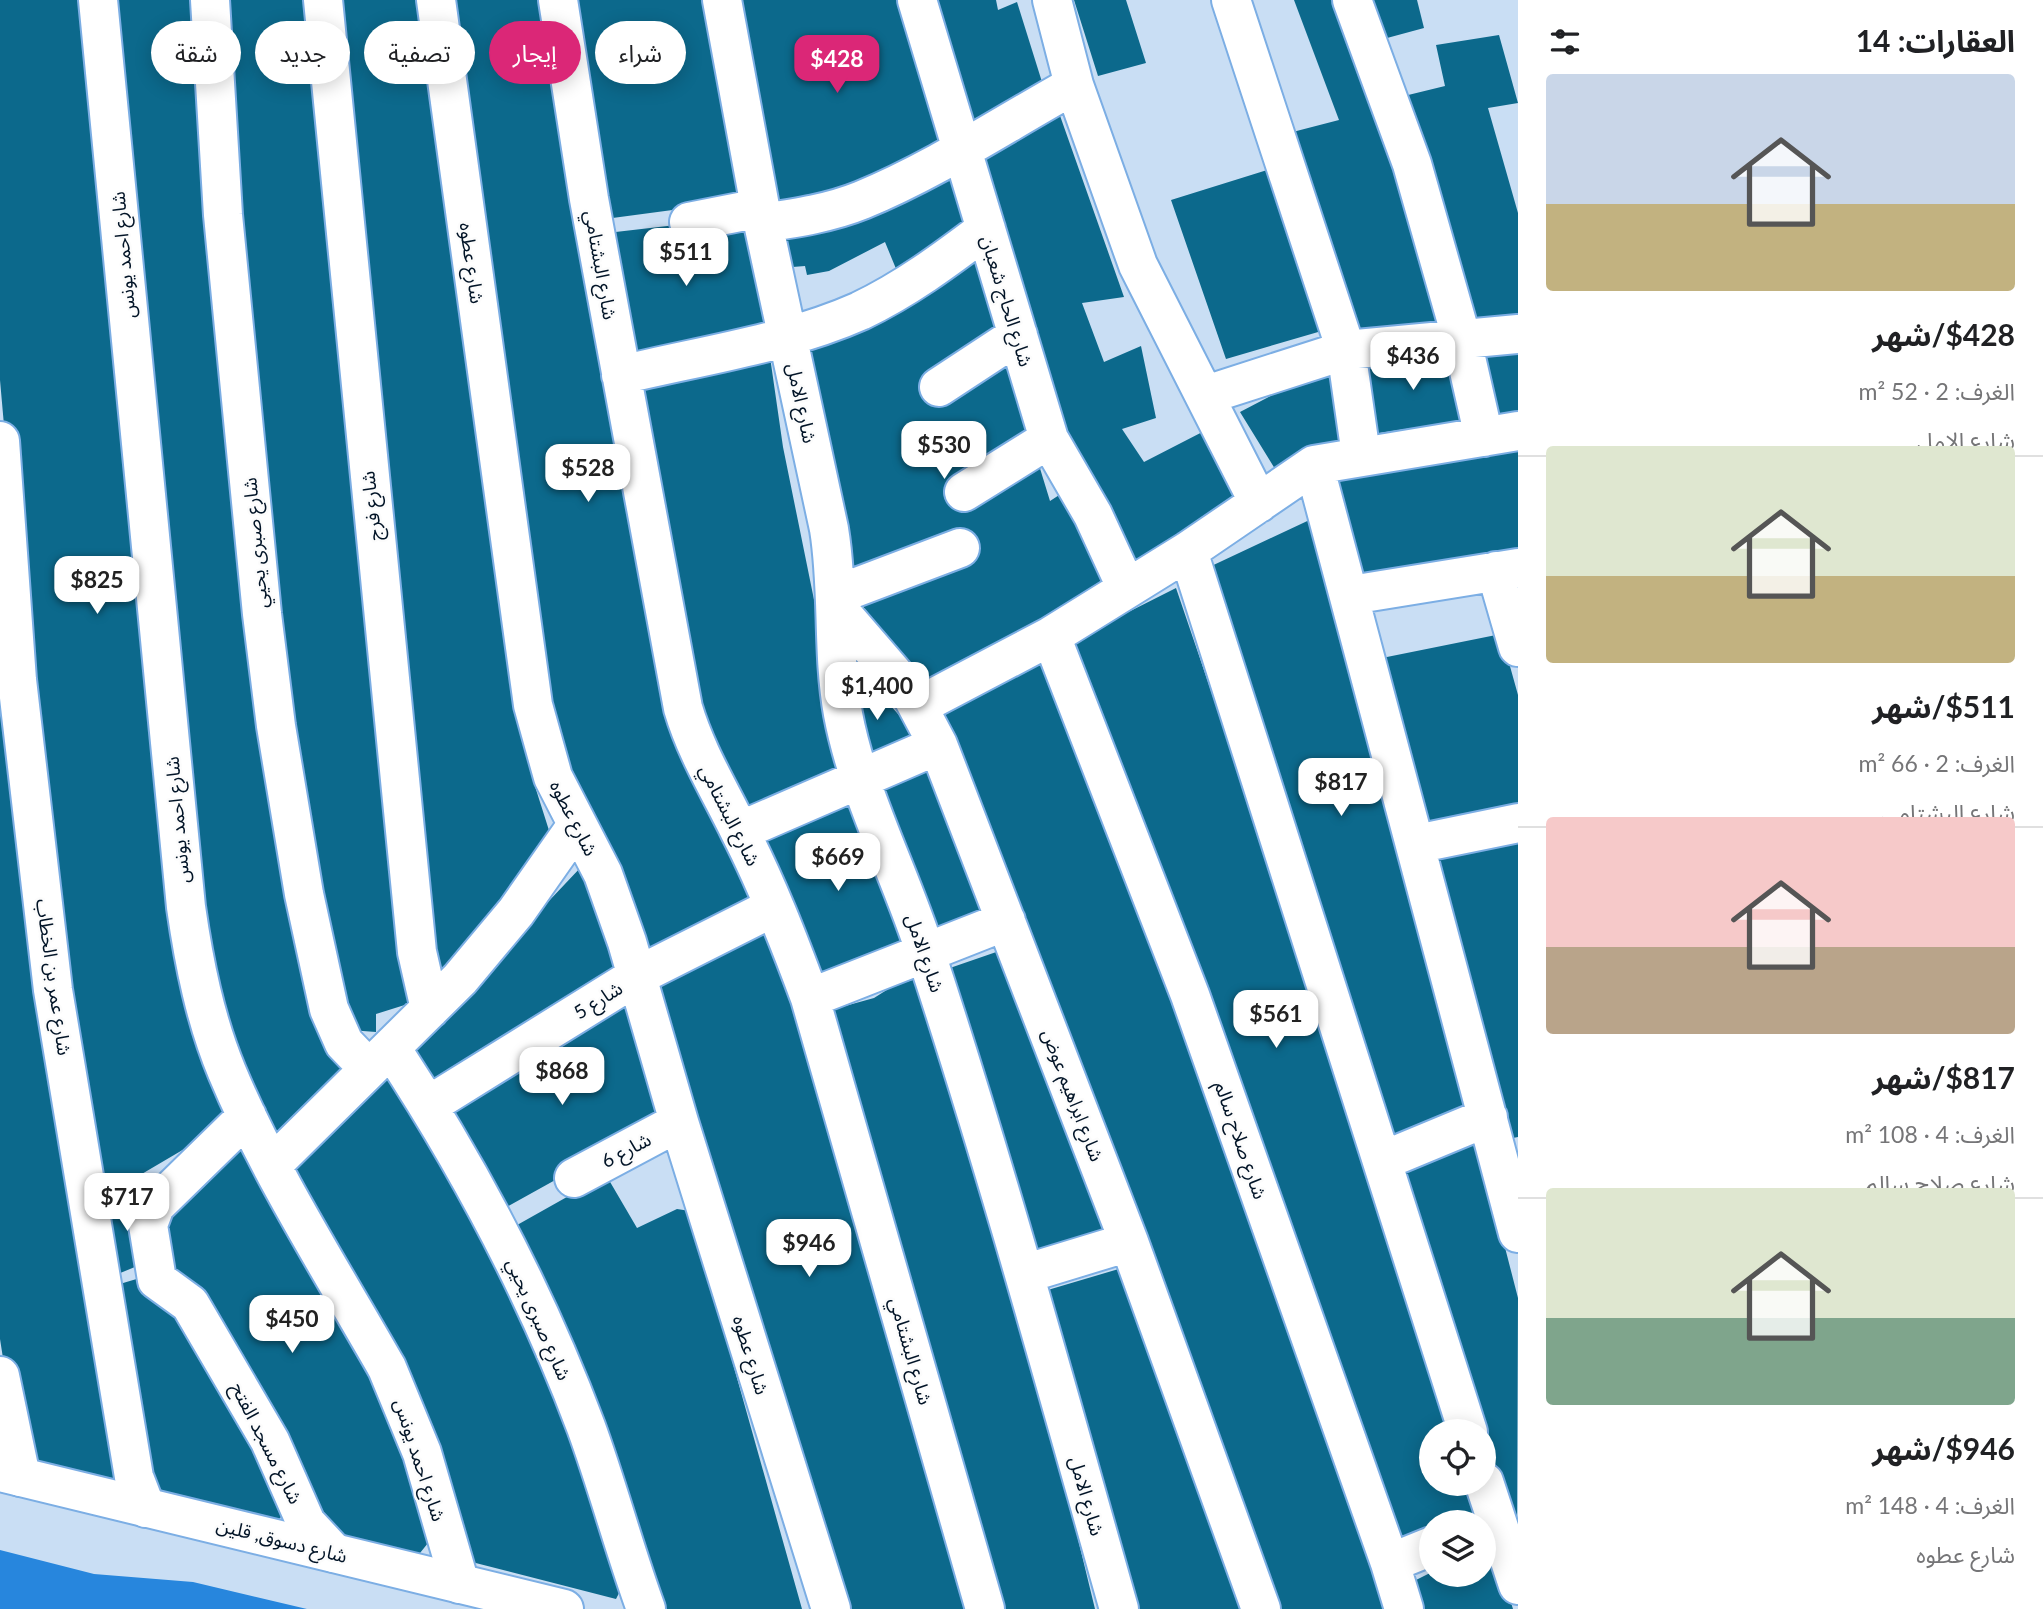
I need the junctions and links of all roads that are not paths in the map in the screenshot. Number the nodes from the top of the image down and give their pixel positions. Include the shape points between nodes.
1 (98, 0) edge
2 (210, 0) edge
3 (323, 0) edge
4 (436, 0) edge
5 (558, 0) edge
6 (722, 0) edge
7 (917, 0) edge
8 (1052, 0) edge
9 (1231, 0) edge
10 (1352, 0) edge
11 (1074, 85) junction
12 (961, 148) junction
13 (761, 216) junction
14 (688, 222) dead end
15 (986, 229) junction
16 (1518, 334) edge
17 (787, 335) junction
18 (1018, 335) junction
19 (1462, 340) junction
20 (1346, 350) junction
21 (621, 375) junction
22 (939, 387) dead end
23 (1206, 395) junction
24 (1501, 434) edge
25 (1049, 439) junction
26 (0, 441) edge
27 (1361, 455) junction
28 (1314, 466) junction
29 (964, 492) dead end
30 (1259, 503) junction
31 (960, 548) dead end
32 (1188, 551) junction
33 (1507, 569) edge
34 (1127, 589) junction
35 (1350, 595) junction
36 (836, 601) junction
37 (1051, 636) junction
38 (1518, 647) edge
39 (918, 706) junction
40 (938, 745) junction
41 (862, 777) junction
42 (1518, 823) edge
43 (577, 825) junction
44 (740, 831) junction
45 (1416, 844) junction
46 (774, 907) junction
47 (1006, 920) junction
48 (926, 952) junction
49 (637, 976) junction
50 (810, 998) junction
51 (430, 1009) junction
52 (380, 1059) junction
53 (429, 1105) junction
54 (247, 1116) junction
55 (1488, 1117) junction
56 (679, 1122) junction
57 (1508, 1151) edge
58 (1382, 1161) junction
59 (273, 1164) junction
60 (574, 1178) dead end
61 (1518, 1233) edge
62 (1129, 1242) junction
63 (1024, 1274) junction
64 (0, 1376) edge
65 (1464, 1419) edge
66 (10, 1474) edge
67 (146, 1508) junction
68 (1496, 1536) edge
69 (1419, 1551) edge
70 (334, 1553) junction
71 (1390, 1563) junction
72 (460, 1584) junction
73 (1518, 1585) edge
74 (564, 1609) edge
75 (646, 1609) edge
76 (831, 1609) edge
77 (985, 1609) edge
78 (1119, 1609) edge
79 (1261, 1609) edge
80 (1404, 1609) edge

1 - 54 street, شارع احمد يونس via 186,907 208,1018
2 - 52 street, شارع صبرى يحيي via 222,202 278,738 329,1009 344,1042
3 - 51 street, شارع فرج via 417,952
4 - 43 street, شارع عطوه via 533,705 553,777
5 - 21 street, شارع البشتامي
6 - 13 street, شارع الامل
7 - 12 street, شارع الحاج شعبان
8 - 11 street
9 - 20 street
10 - 19 street via 1412,164
11 - 12 street
11 - 23 street via 1138,265
12 - 13 street via 860,201 812,215
12 - 15 street, شارع الحاج شعبان
13 - 14 street
13 - 17 street, شارع الامل
15 - 17 street via 925,275 858,311
15 - 18 street, شارع الحاج شعبان
16 - 19 street
17 - 21 street
17 - 36 street, شارع الامل via 829,528
18 - 22 street
18 - 25 street, شارع الحاج شعبان
19 - 20 street
19 - 24 street
20 - 23 street
20 - 27 street
21 - 44 street, شارع البشتامي via 683,708 698,752
23 - 30 street
24 - 27 street
25 - 29 street
25 - 34 street, شارع الحاج شعبان via 1093,515
26 - 67 street, شارع عمر بن الخطاب via 17,680 53,990 134,1477
27 - 28 street
28 - 30 street
28 - 35 street
30 - 32 street
31 - 36 street
32 - 34 street
32 - 58 street
33 - 35 street
33 - 38 street
34 - 37 street
35 - 45 street
36 - 39 street, شارع ابراهيم عوض
36 - 41 street, شارع الامل via 843,715
37 - 39 street
37 - 71 street, شارع صلاح سالم via 1190,995
39 - 40 street, شارع ابراهيم عوض
40 - 41 street
40 - 47 street, شارع ابراهيم عوض
41 - 44 street
41 - 48 street, شارع الامل
42 - 45 street
43 - 49 street, شارع عطوه via 603,874
43 - 51 street via 489,946
44 - 46 street, شارع البشتامي
45 - 55 street
46 - 49 street, شارع 5
46 - 50 street, شارع البشتامي
47 - 48 street
47 - 62 street, شارع ابراهيم عوض
48 - 50 street
48 - 63 street, شارع الامل
49 - 53 street, شارع 5
49 - 56 street, شارع عطوه
50 - 77 street, شارع البشتامي
51 - 52 street
52 - 53 street, شارع صبرى يحيي
52 - 59 street
53 - 75 street, شارع صبرى يحيي via 493,1218 560,1365
54 - 59 street, شارع احمد يونس
54 - 70 street, شارع مسجد الفتح via 163,1195 150,1214 157,1280 190,1304 270,1441 306,1523
55 - 57 street
55 - 58 street
56 - 60 street, شارع 6
56 - 76 street, شارع عطوه
57 - 61 street
58 - 65 street
59 - 72 street, شارع احمد يونس via 406,1410
62 - 63 street
62 - 79 street, شارع ابراهيم عوض
63 - 78 street, شارع الامل
64 - 66 street
66 - 67 street, شارع دسوق, قلين
67 - 70 street, شارع دسوق, قلين
68 - 73 street
69 - 71 street
70 - 72 street, شارع دسوق, قلين
71 - 80 street, شارع صلاح سالم
72 - 74 street, شارع دسوق, قلين

